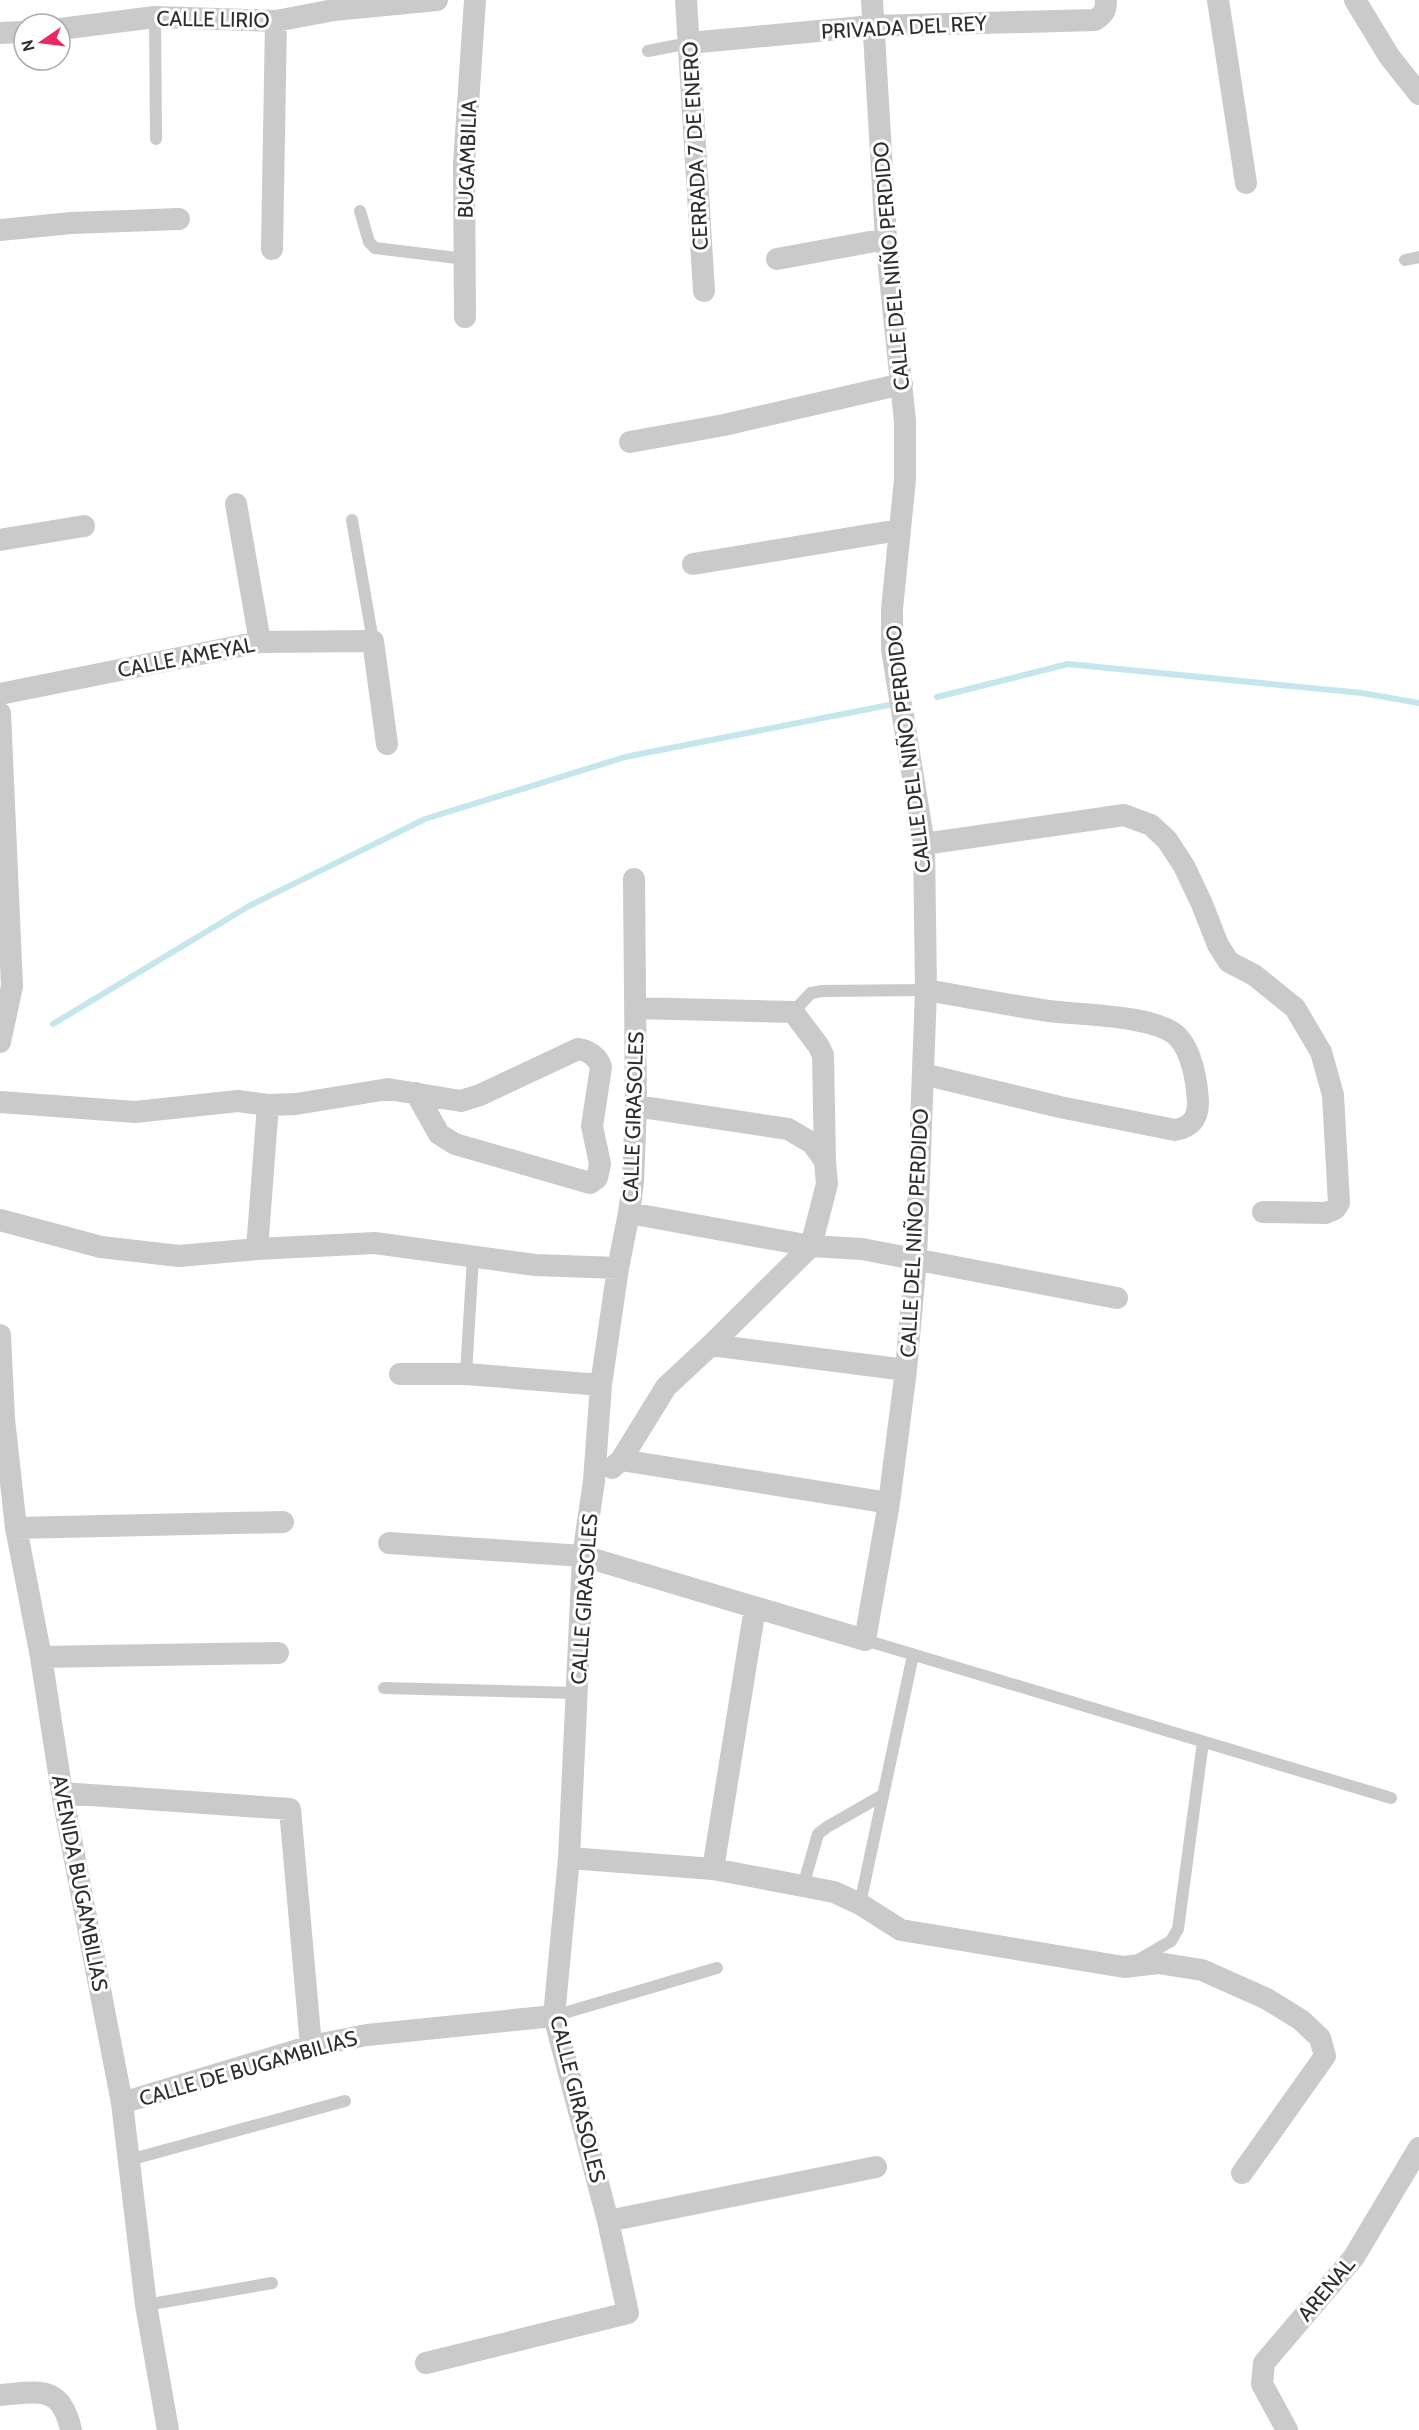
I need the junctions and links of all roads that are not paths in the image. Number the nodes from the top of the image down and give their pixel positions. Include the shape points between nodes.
1 (437, 0) edge
2 (475, 0) edge
3 (686, 0) edge
4 (872, 0) edge
5 (1106, 0) edge
6 (1218, 0) edge
7 (1355, 0) edge
8 (1048, 10) edge
9 (155, 17) junction
10 (276, 21) junction
11 (872, 26) junction
12 (72, 27) edge
13 (689, 43) junction
14 (648, 51) dead end
15 (1419, 94) edge
16 (156, 139) dead end
17 (1246, 183) dead end
18 (360, 211) dead end
19 (179, 219) dead end
20 (0, 230) edge
21 (886, 239) junction
22 (272, 249) dead end
23 (1419, 257) edge
24 (465, 259) junction
25 (777, 259) dead end
26 (1405, 260) dead end
27 (704, 291) dead end
28 (465, 318) dead end
29 (902, 384) junction
30 (630, 442) dead end
31 (236, 504) dead end
32 (352, 520) dead end
33 (84, 526) dead end
34 (899, 530) junction
35 (0, 540) edge
36 (693, 564) dead end
37 (373, 641) junction
38 (260, 642) junction
39 (0, 694) edge
40 (0, 713) edge
41 (387, 744) dead end
42 (924, 844) junction
43 (634, 879) dead end
44 (926, 990) junction
45 (635, 1008) junction
46 (793, 1012) junction
47 (0, 1042) edge
48 (923, 1074) junction
49 (416, 1093) junction
50 (0, 1102) edge
51 (268, 1105) junction
52 (636, 1106) junction
53 (825, 1161) junction
54 (1263, 1212) dead end
55 (630, 1213) junction
56 (0, 1220) edge
57 (811, 1246) junction
58 (257, 1249) junction
59 (473, 1257) junction
60 (916, 1259) junction
61 (618, 1268) junction
62 (1117, 1298) dead end
63 (0, 1335) edge
64 (711, 1346) junction
65 (906, 1370) junction
66 (400, 1374) dead end
67 (466, 1374) junction
68 (602, 1385) junction
69 (621, 1460) junction
70 (594, 1481) junction
71 (889, 1503) junction
72 (283, 1522) dead end
73 (16, 1528) junction
74 (389, 1543) dead end
75 (583, 1556) junction
76 (755, 1608) junction
77 (865, 1640) junction
78 (278, 1653) dead end
79 (913, 1655) junction
80 (41, 1657) junction
81 (384, 1688) dead end
82 (577, 1693) junction
83 (1203, 1742) junction
84 (62, 1793) junction
85 (883, 1794) junction
86 (1391, 1798) dead end
87 (569, 1858) junction
88 (713, 1869) junction
89 (804, 1886) junction
90 (860, 1904) junction
91 (1124, 1967) junction
92 (717, 1968) dead end
93 (554, 2016) junction
94 (310, 2046) junction
95 (345, 2101) dead end
96 (122, 2103) junction
97 (1419, 2148) edge
98 (129, 2160) junction
99 (876, 2167) dead end
100 (1242, 2174) dead end
101 (608, 2221) junction
102 (272, 2283) dead end
103 (147, 2305) junction
104 (426, 2363) dead end
105 (0, 2396) edge
106 (71, 2430) edge
107 (168, 2430) edge
108 (1287, 2430) edge

1 - 10 street, CALLE LIRIO via 334,10
2 - 24 street, BUGAMBILIA via 464,164
3 - 13 street, CERRADA 7 DE ENERO
4 - 11 street, CALLE DEL NIÑO PERDIDO
5 - 8 street, PRIVADA DEL REY via 1103,15 1095,20
6 - 17 street
7 - 15 street via 1389,56
8 - 11 street, PRIVADA DEL REY
9 - 10 street, CALLE LIRIO
9 - 12 street, CALLE LIRIO
9 - 16 lane
10 - 22 street
11 - 13 street, PRIVADA DEL REY
11 - 21 street, CALLE DEL NIÑO PERDIDO
13 - 14 lane
13 - 27 street, CERRADA 7 DE ENERO
18 - 24 lane via 369,243 375,248
19 - 20 street
21 - 25 street
21 - 29 street, CALLE DEL NIÑO PERDIDO
23 - 26 lane
24 - 28 street, BUGAMBILIA
29 - 30 street
29 - 34 street, CALLE DEL NIÑO PERDIDO via 905,479
31 - 38 street
32 - 37 lane
33 - 35 street
34 - 36 street
34 - 42 street, CALLE DEL NIÑO PERDIDO via 892,650
37 - 38 street, CALLE AMEYAL
37 - 41 street
38 - 39 street, CALLE AMEYAL
40 - 47 street via 12,986
42 - 44 street, CALLE DEL NIÑO PERDIDO
42 - 54 street via 1124,816 1151,825 1167,840 1184,866 1229,962 1254,975 1295,1008 1321,1052 1333,1095 1339,1203 1326,1212
43 - 45 street, CALLE GIRASOLES
44 - 46 lane via 822,991 811,993
44 - 48 street, CALLE DEL NIÑO PERDIDO
44 - 48 street via 1050,1011 1132,1019 1159,1027 1177,1035 1184,1045 1198,1109 1193,1123 1175,1130
45 - 46 street
45 - 52 street, CALLE GIRASOLES
46 - 53 street via 823,1055
48 - 60 street, CALLE DEL NIÑO PERDIDO
49 - 49 street via 439,1134 454,1144 590,1183 597,1178 600,1164 592,1126 601,1067 599,1060 585,1050 578,1049 461,1101
49 - 51 street via 388,1089
50 - 51 street via 135,1112 238,1101
51 - 58 street
52 - 53 street via 788,1129 812,1143
52 - 55 street, CALLE GIRASOLES
53 - 57 street via 827,1184
55 - 57 street
55 - 61 street, CALLE GIRASOLES
56 - 58 street via 101,1247 179,1256
57 - 60 street via 862,1249
57 - 64 street
58 - 59 street via 375,1244
59 - 61 street via 535,1265
59 - 67 lane
60 - 62 street
60 - 65 street, CALLE DEL NIÑO PERDIDO
61 - 68 street, CALLE GIRASOLES
63 - 73 street, AVENIDA BUGAMBILIAS
64 - 65 street
64 - 69 street via 666,1387
65 - 71 street, CALLE DEL NIÑO PERDIDO
66 - 67 street
67 - 68 street
68 - 70 street, CALLE GIRASOLES
69 - 70 street
69 - 71 street
70 - 75 street, CALLE GIRASOLES
71 - 77 street, CALLE DEL NIÑO PERDIDO
72 - 73 street
73 - 80 street, AVENIDA BUGAMBILIAS
74 - 75 street
75 - 76 street
75 - 82 street, CALLE GIRASOLES
76 - 77 street
76 - 88 street
77 - 79 lane
78 - 80 street
79 - 83 lane
79 - 85 lane
80 - 84 street, AVENIDA BUGAMBILIAS
81 - 82 lane
82 - 87 street, CALLE GIRASOLES
83 - 86 lane
83 - 91 lane via 1178,1929 1160,1950
84 - 94 street via 290,1809
84 - 96 street, AVENIDA BUGAMBILIAS
85 - 89 lane via 818,1834
85 - 90 lane
87 - 88 street
87 - 93 street, CALLE GIRASOLES
88 - 89 street
89 - 90 street via 834,1892
90 - 91 street via 901,1930
91 - 100 street via 1158,1963 1202,1970 1267,1999 1301,2020 1320,2038 1325,2056
92 - 93 lane
93 - 94 street, CALLE DE BUGAMBILIAS via 367,2035
93 - 101 street, CALLE GIRASOLES
94 - 96 street, CALLE DE BUGAMBILIAS
95 - 98 lane
96 - 98 street, AVENIDA BUGAMBILIAS
97 - 108 street, ARENAL via 1354,2257 1264,2363 1262,2384
98 - 103 street, AVENIDA BUGAMBILIAS
99 - 101 street
101 - 104 street, CALLE GIRASOLES via 628,2313
102 - 103 lane
103 - 107 street, AVENIDA BUGAMBILIAS
105 - 106 street via 41,2392 60,2401

